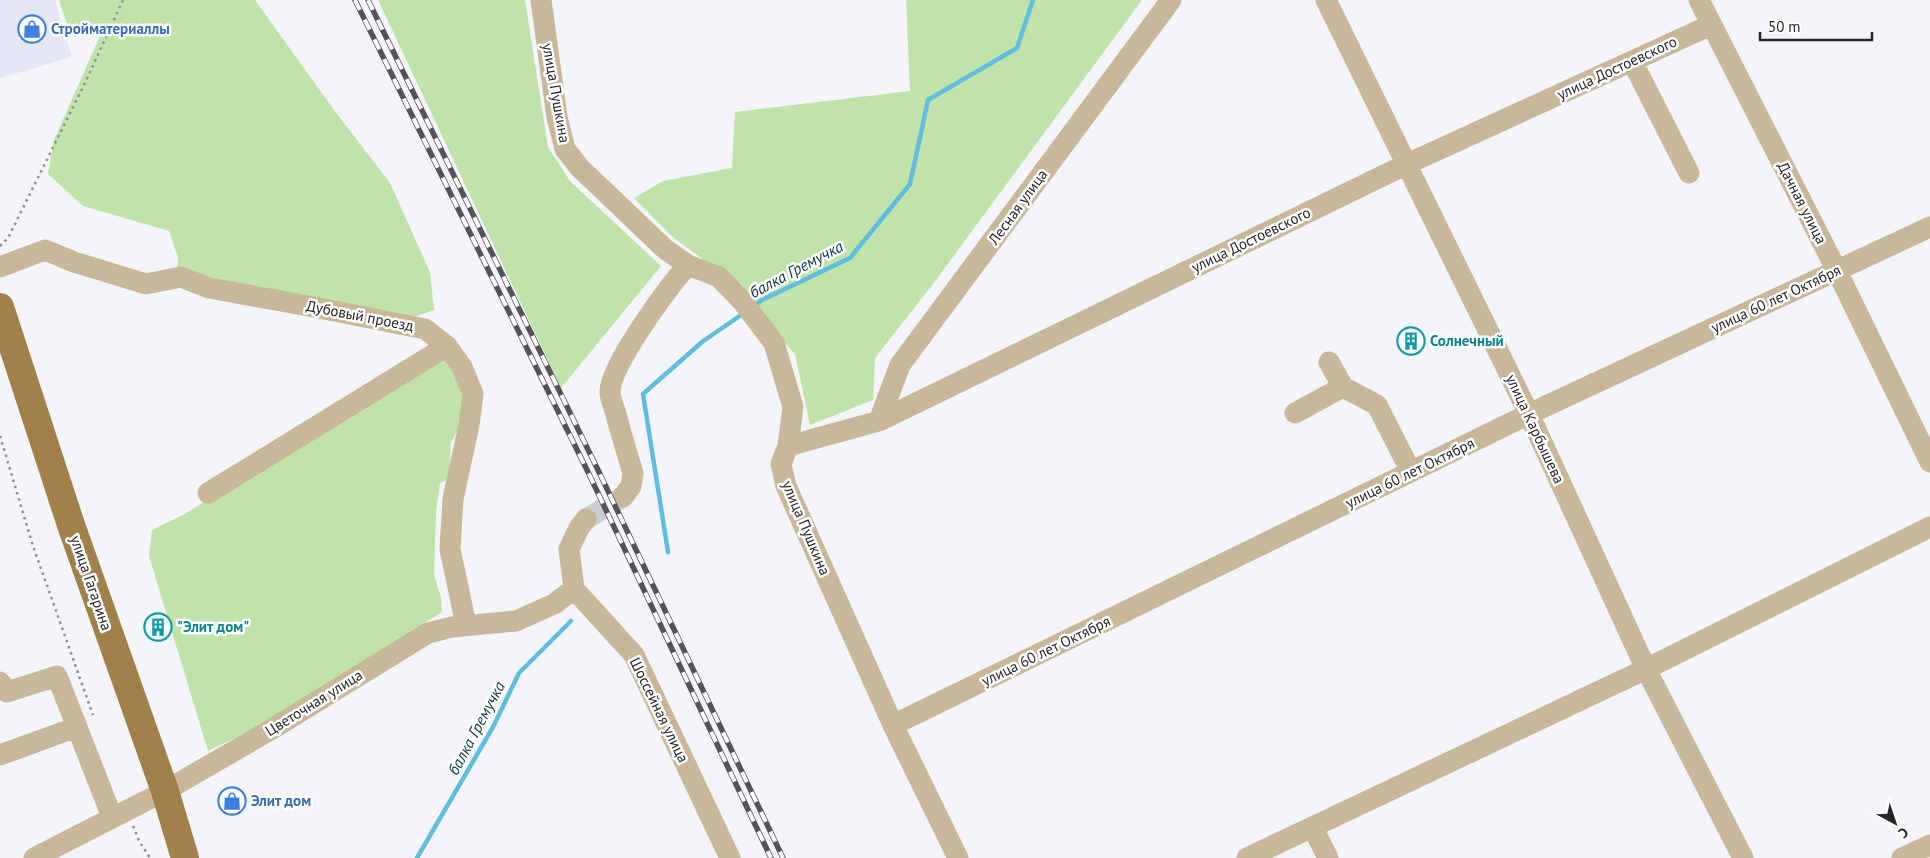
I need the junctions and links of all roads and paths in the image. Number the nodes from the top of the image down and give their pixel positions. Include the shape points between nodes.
1 (123, 0) edge
2 (542, 0) edge
3 (1170, 0) edge
4 (1326, 0) edge
5 (1699, 0) edge
6 (1711, 25) junction
7 (1632, 61) junction
8 (1405, 165) junction
9 (1689, 173) dead end
10 (1930, 227) edge
11 (0, 246) edge
12 (688, 265) junction
13 (0, 267) edge
14 (1837, 271) junction
15 (0, 307) edge
16 (447, 346) junction
17 (1330, 362) dead end
18 (1343, 387) junction
19 (1295, 413) dead end
20 (1529, 414) junction
21 (879, 421) junction
22 (0, 436) edge
23 (788, 446) junction
24 (1930, 462) edge
25 (1411, 472) junction
26 (208, 493) dead end
27 (623, 497) tunnel mouth
28 (586, 519) tunnel mouth
29 (1930, 527) edge
30 (574, 589) junction
31 (466, 625) junction
32 (1646, 669) junction
33 (0, 682) edge
34 (85, 722) junction
35 (893, 725) junction
36 (0, 755) edge
37 (165, 791) junction
38 (119, 814) junction
39 (1313, 828) junction
40 (1930, 845) edge
41 (34, 858) edge
42 (150, 858) edge
43 (185, 858) edge
44 (730, 858) edge
45 (958, 858) edge
46 (1247, 858) edge
47 (1328, 858) edge
48 (1743, 858) edge
49 (1902, 858) edge

1 - 11 path via 8,238
2 - 12 street, улица Пушкина via 557,117 565,149 580,168 665,249
3 - 21 street, Лесная улица via 900,365
4 - 8 street, улица Карбышева
5 - 6 street, Дачная улица
6 - 7 street, улица Достоевского
6 - 14 street, Дачная улица
7 - 8 street, улица Достоевского
7 - 9 street
8 - 20 street, улица Карбышева
8 - 21 street, улица Достоевского
10 - 14 street, улица 60 лет Октября
12 - 23 street, улица Пушкина via 719,277 774,343 793,407
12 - 27 street via 648,318 612,378 610,392 633,473 631,486
13 - 16 street, Дубовый проезд via 45,250 146,284 181,277 209,288 425,329
14 - 20 street, улица 60 лет Октября
14 - 24 street, Дачная улица
15 - 37 main road, улица Гагарина via 71,525
16 - 26 street
16 - 31 street via 462,367 474,394 453,499 450,549
17 - 18 street
18 - 19 street
18 - 25 street via 1376,405
20 - 25 street, улица 60 лет Октября
20 - 32 street, улица Карбышева
21 - 23 street, улица Достоевского
22 - 34 path
23 - 35 street, улица Пушкина via 781,464 786,486
25 - 35 street, улица 60 лет Октября
28 - 30 street via 569,549
29 - 32 street
30 - 31 street, Цветочная улица via 554,604 516,621
30 - 44 street, Шоссейная улица via 634,655
31 - 37 street, Цветочная улица via 428,633
32 - 39 street
32 - 48 street, улица Карбышева
33 - 34 street via 7,692 57,676
34 - 36 street
34 - 38 street
35 - 45 street, улица Пушкина
37 - 38 street, Цветочная улица
37 - 43 main road, улица Гагарина
38 - 41 street, Цветочная улица
38 - 42 path
39 - 46 street
39 - 47 street
40 - 49 street

